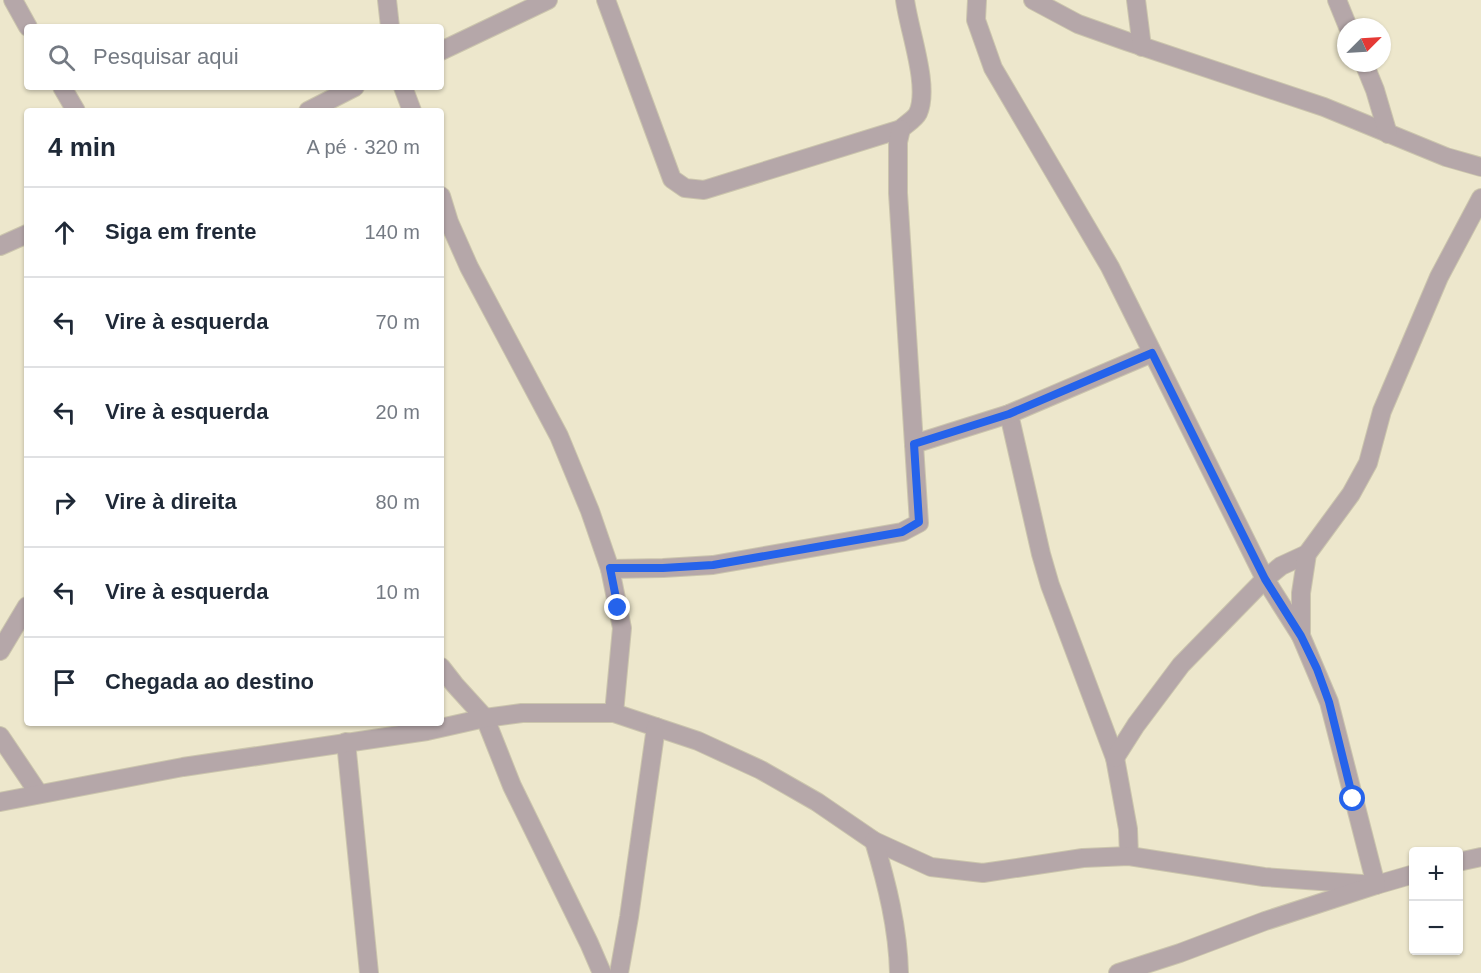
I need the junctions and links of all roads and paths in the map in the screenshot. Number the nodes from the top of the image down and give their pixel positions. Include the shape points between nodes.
1 (13, 0) edge
2 (387, 0) edge
3 (548, 0) edge
4 (606, 0) edge
5 (905, 0) edge
6 (977, 0) edge
7 (1034, 0) edge
8 (1136, 0) edge
9 (1337, 0) edge
10 (1344, 18) edge
11 (26, 24) edge
12 (390, 24) edge
13 (1142, 47) junction
14 (444, 50) edge
15 (1368, 72) edge
16 (64, 90) edge
17 (349, 90) edge
18 (404, 90) edge
19 (74, 108) edge
20 (314, 108) edge
21 (411, 108) edge
22 (901, 129) junction
23 (1388, 134) junction
24 (1481, 167) edge
25 (1481, 198) edge
26 (444, 206) edge
27 (24, 237) edge
28 (0, 246) edge
29 (1152, 353) junction
30 (1009, 414) junction
31 (914, 444) junction
32 (1307, 554) junction
33 (610, 568) junction
34 (1265, 579) junction
35 (24, 611) edge
36 (1301, 636) junction
37 (0, 651) edge
38 (444, 671) edge
39 (614, 713) junction
40 (485, 718) junction
41 (656, 727) junction
42 (0, 736) edge
43 (346, 742) junction
44 (1114, 758) junction
45 (39, 794) junction
46 (0, 802) edge
47 (874, 841) junction
48 (1129, 856) junction
49 (1481, 857) edge
50 (1463, 861) edge
51 (1409, 875) edge
52 (1376, 885) junction
53 (369, 973) edge
54 (602, 973) edge
55 (619, 973) edge
56 (898, 973) edge
57 (1118, 973) edge

1 - 11 street
2 - 12 street
3 - 14 street
4 - 22 street via 672,179 686,188 704,190
5 - 22 street via 923,87 917,115
6 - 29 street via 976,20 993,68 1110,267
7 - 13 street via 1078,24
8 - 13 street
9 - 10 street
13 - 23 street via 1306,100
15 - 23 street
16 - 19 street
17 - 20 street
18 - 21 street
22 - 31 street via 898,193
23 - 24 street
25 - 32 street via 1439,277 1382,411 1368,463 1352,494
26 - 33 street via 469,267 559,436
27 - 28 street
29 - 30 street
29 - 34 street
30 - 31 street
30 - 44 street via 1050,585
31 - 33 street via 919,522 902,532 713,565
32 - 34 street
32 - 36 street via 1301,593
33 - 39 street via 622,628
34 - 36 street
34 - 44 street via 1181,665
35 - 37 street
36 - 52 street via 1329,702
38 - 40 street
39 - 40 street via 522,712
39 - 41 street
40 - 43 street
40 - 54 street via 512,786
41 - 47 street via 761,770
41 - 55 street
42 - 45 street
43 - 45 street
43 - 53 street
44 - 48 street
45 - 46 street
47 - 48 street via 932,867 983,873 1083,858
47 - 56 street via 888,889
48 - 52 street via 1264,877
49 - 50 street
51 - 52 street
52 - 57 street

